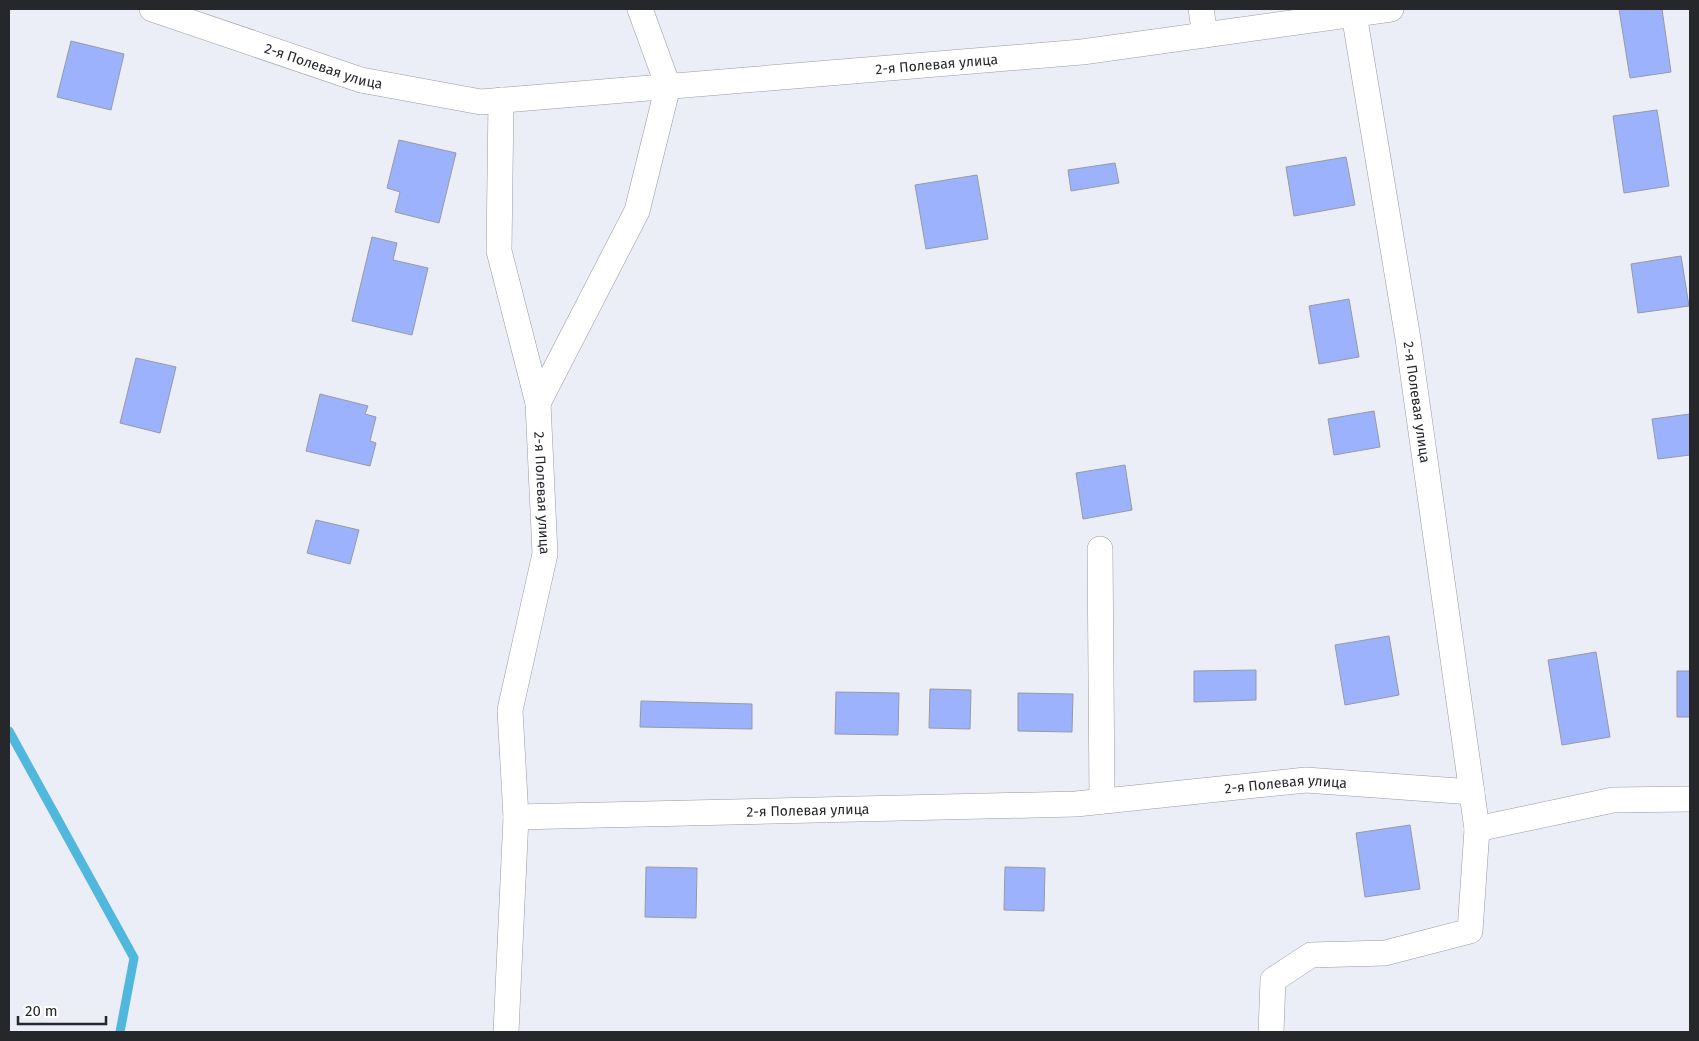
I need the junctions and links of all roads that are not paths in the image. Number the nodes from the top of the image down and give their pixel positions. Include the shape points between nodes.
1 (152, 9) edge
2 (640, 9) edge
3 (1201, 9) edge
4 (1391, 9) edge
5 (1354, 14) junction
6 (1205, 35) junction
7 (668, 86) junction
8 (501, 100) junction
9 (538, 403) junction
10 (1100, 549) dead end
11 (1472, 792) junction
12 (1690, 799) edge
13 (1102, 801) junction
14 (516, 817) junction
15 (1477, 829) junction
16 (506, 1032) edge
17 (1271, 1032) edge

1 - 8 street, 2-я Полевая улица via 360,80 481,102
2 - 7 street
3 - 6 street
4 - 5 street, 2-я Полевая улица
5 - 6 street, 2-я Полевая улица
5 - 11 street, 2-я Полевая улица via 1408,339
6 - 7 street, 2-я Полевая улица via 1082,52
7 - 8 street, 2-я Полевая улица
7 - 9 street, 2-я Полевая улица via 637,211
8 - 9 street, 2-я Полевая улица via 499,251
9 - 14 street, 2-я Полевая улица via 545,554 510,710
10 - 13 street
11 - 13 street, 2-я Полевая улица via 1306,780
11 - 15 street, 2-я Полевая улица
12 - 15 street via 1614,800
13 - 14 street, 2-я Полевая улица
14 - 16 street, 2-я Полевая улица
15 - 17 street, 2-я Полевая улица via 1470,931 1386,953 1311,955 1273,980

